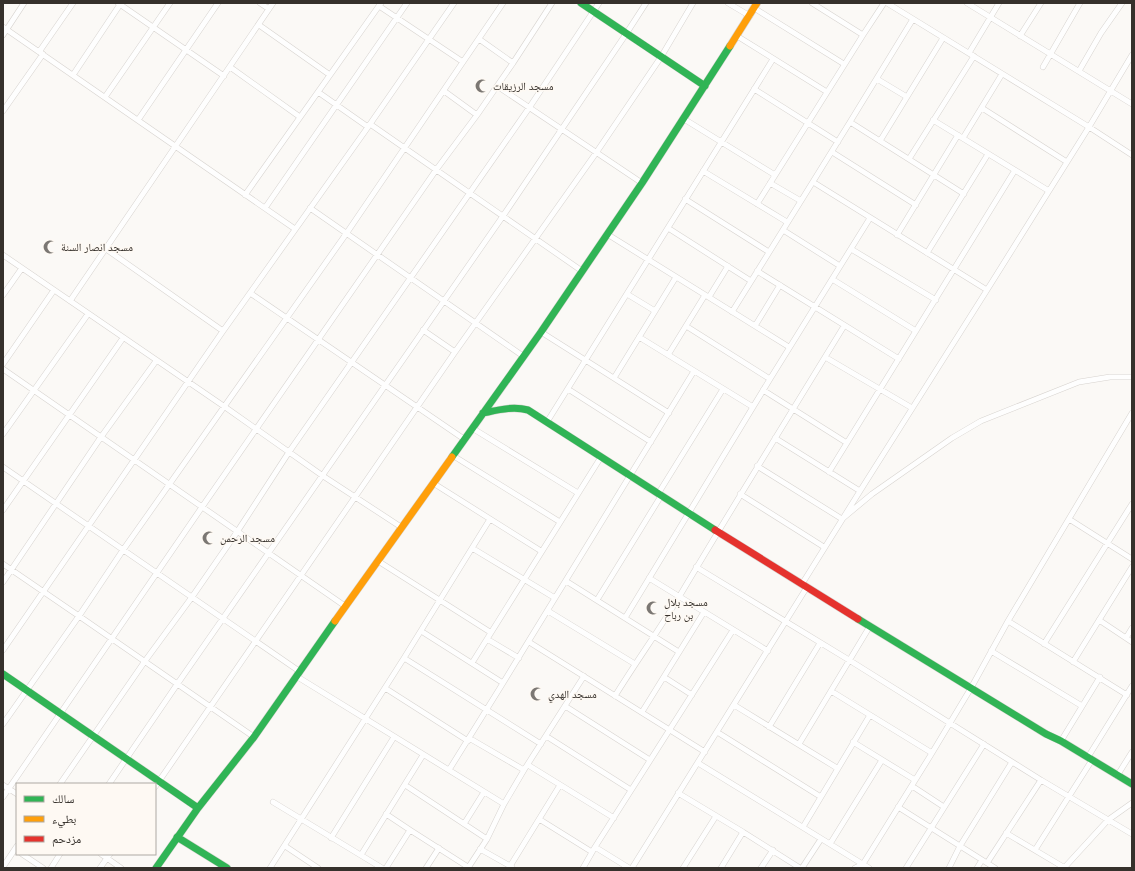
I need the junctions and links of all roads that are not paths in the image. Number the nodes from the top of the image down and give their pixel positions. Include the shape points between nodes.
1 (24, 3) edge
2 (73, 3) edge
3 (170, 3) edge
4 (218, 3) edge
5 (260, 3) edge
6 (273, 3) edge
7 (407, 3) edge
8 (454, 3) edge
9 (503, 3) edge
10 (552, 3) edge
11 (581, 3) edge
12 (599, 3) edge
13 (646, 3) edge
14 (694, 3) edge
15 (728, 3) edge
16 (812, 3) edge
17 (884, 3) edge
18 (887, 3) edge
19 (967, 3) edge
20 (999, 3) edge
21 (1041, 3) edge
22 (1080, 3) edge
23 (1122, 3) edge
24 (120, 4) edge
25 (380, 4) edge
26 (756, 6) edge
27 (269, 9) junction
28 (594, 12) junction
29 (750, 16) junction
30 (397, 17) junction
31 (990, 18) junction
32 (913, 19) junction
33 (259, 25) junction
34 (5, 28) edge
35 (154, 28) junction
36 (626, 34) junction
37 (3, 35) edge
38 (862, 35) junction
39 (737, 36) junction
40 (1020, 36) junction
41 (943, 38) junction
42 (428, 39) junction
43 (479, 39) junction
44 (186, 50) junction
45 (41, 53) junction
46 (1050, 53) junction
47 (971, 55) junction
48 (1132, 55) edge
49 (661, 57) junction
50 (773, 59) junction
51 (463, 62) junction
52 (513, 63) junction
53 (844, 64) junction
54 (1130, 64) edge
55 (1043, 67) dead end
56 (230, 68) junction
57 (1079, 71) junction
58 (1002, 74) junction
59 (73, 75) junction
60 (330, 75) junction
61 (224, 76) junction
62 (876, 79) junction
63 (497, 86) junction
64 (705, 86) junction
65 (754, 89) junction
66 (444, 91) junction
67 (1111, 91) junction
68 (318, 92) junction
69 (827, 92) junction
70 (105, 97) junction
71 (907, 97) junction
72 (1132, 104) edge
73 (337, 105) junction
74 (529, 108) junction
75 (982, 108) junction
76 (3, 112) edge
77 (477, 115) junction
78 (300, 117) junction
79 (684, 119) junction
80 (138, 120) junction
81 (933, 120) junction
82 (850, 122) junction
83 (808, 123) junction
84 (369, 125) junction
85 (1089, 127) junction
86 (562, 130) junction
87 (961, 137) junction
88 (880, 141) junction
89 (722, 142) junction
90 (838, 142) junction
91 (176, 147) junction
92 (405, 148) junction
93 (832, 152) junction
94 (596, 153) junction
95 (988, 154) junction
96 (1132, 155) edge
97 (909, 159) junction
98 (1067, 162) junction
99 (436, 170) junction
100 (1015, 170) junction
101 (703, 171) junction
102 (775, 175) junction
103 (934, 175) junction
104 (813, 182) junction
105 (642, 183) junction
106 (770, 183) junction
107 (1049, 191) junction
108 (470, 193) junction
109 (964, 194) junction
110 (246, 195) junction
111 (686, 199) junction
112 (801, 201) junction
113 (757, 204) junction
114 (916, 205) junction
115 (265, 208) junction
116 (310, 208) junction
117 (503, 216) junction
118 (870, 218) junction
119 (787, 222) junction
120 (668, 228) junction
121 (295, 229) junction
122 (783, 230) junction
123 (346, 234) junction
124 (607, 234) junction
125 (897, 235) junction
126 (535, 238) junction
127 (106, 249) junction
128 (851, 249) junction
129 (769, 252) junction
130 (927, 252) junction
131 (3, 255) edge
132 (377, 255) junction
133 (649, 259) junction
134 (728, 266) junction
135 (840, 266) junction
136 (22, 268) junction
137 (955, 270) junction
138 (582, 271) junction
139 (758, 271) junction
140 (676, 277) junction
141 (410, 279) junction
142 (832, 279) junction
143 (751, 281) junction
144 (780, 285) junction
145 (54, 290) junction
146 (987, 290) junction
147 (250, 293) junction
148 (627, 294) junction
149 (3, 295) edge
150 (707, 296) junction
151 (936, 300) junction
152 (70, 301) junction
153 (443, 301) junction
154 (814, 307) junction
155 (655, 312) junction
156 (732, 312) junction
157 (88, 314) junction
158 (287, 318) junction
159 (475, 323) junction
160 (686, 326) junction
161 (755, 326) junction
162 (844, 326) junction
163 (423, 330) junction
164 (223, 331) junction
165 (541, 332) junction
166 (916, 332) junction
167 (639, 337) junction
168 (123, 338) junction
169 (318, 340) junction
170 (789, 347) junction
171 (455, 352) junction
172 (668, 355) junction
173 (523, 356) junction
174 (825, 357) junction
175 (899, 359) junction
176 (586, 360) junction
177 (156, 361) junction
178 (351, 363) junction
179 (3, 364) edge
180 (3, 369) edge
181 (694, 371) junction
182 (1132, 377) edge
183 (614, 378) junction
184 (770, 379) junction
185 (188, 382) junction
186 (384, 386) junction
187 (723, 389) junction
188 (880, 389) junction
189 (33, 390) junction
190 (568, 390) junction
191 (763, 390) junction
192 (225, 407) junction
193 (753, 407) junction
194 (417, 408) junction
195 (912, 408) junction
196 (793, 409) junction
197 (483, 413) junction
198 (669, 413) junction
199 (1132, 413) edge
200 (68, 414) junction
201 (547, 422) junction
202 (472, 428) junction
203 (256, 430) junction
204 (3, 434) edge
205 (101, 437) junction
206 (775, 438) junction
207 (464, 439) junction
208 (651, 442) junction
209 (847, 443) junction
210 (289, 452) junction
211 (452, 455) junction
212 (601, 457) junction
213 (135, 460) junction
214 (757, 466) junction
215 (3, 467) edge
216 (829, 472) junction
217 (323, 476) junction
218 (630, 476) junction
219 (23, 481) junction
220 (433, 483) junction
221 (170, 484) junction
222 (860, 491) junction
223 (578, 493) junction
224 (740, 494) junction
225 (659, 495) junction
226 (355, 497) junction
227 (56, 503) junction
228 (1132, 504) edge
229 (202, 507) junction
230 (3, 510) edge
231 (1130, 512) edge
232 (689, 513) junction
233 (490, 519) junction
234 (842, 519) junction
235 (1069, 519) junction
236 (560, 522) junction
237 (89, 526) junction
238 (401, 527) junction
239 (237, 532) junction
240 (719, 532) junction
241 (1107, 543) junction
242 (824, 547) junction
243 (472, 548) junction
244 (123, 550) junction
245 (541, 551) junction
246 (269, 553) junction
247 (1132, 558) edge
248 (378, 561) junction
249 (3, 564) edge
250 (696, 567) junction
251 (1132, 567) edge
252 (11, 570) junction
253 (157, 573) junction
254 (301, 575) junction
255 (649, 578) junction
256 (524, 579) junction
257 (566, 581) junction
258 (3, 582) edge
259 (804, 586) junction
260 (44, 592) junction
261 (679, 596) junction
262 (192, 597) junction
263 (555, 598) junction
264 (440, 600) junction
265 (597, 600) junction
266 (345, 606) junction
267 (548, 611) junction
268 (704, 612) junction
269 (79, 616) junction
270 (224, 618) junction
271 (624, 618) junction
272 (1099, 620) junction
273 (1008, 621) junction
274 (786, 622) junction
275 (870, 626) junction
276 (1132, 628) edge
277 (733, 630) junction
278 (421, 631) junction
279 (490, 632) junction
280 (654, 637) junction
281 (112, 638) junction
282 (1126, 638) junction
283 (487, 639) junction
284 (256, 641) junction
285 (529, 642) junction
286 (1132, 642) edge
287 (820, 643) junction
288 (1044, 644) junction
289 (3, 650) edge
290 (768, 651) junction
291 (991, 651) junction
292 (679, 652) junction
293 (404, 658) junction
294 (518, 658) junction
295 (849, 660) junction
296 (145, 661) junction
297 (1073, 662) junction
298 (472, 663) junction
299 (635, 664) junction
300 (297, 673) junction
301 (3, 674) edge
302 (584, 676) junction
303 (664, 677) junction
304 (1100, 677) junction
305 (178, 683) junction
306 (503, 683) junction
307 (1132, 686) edge
308 (385, 688) junction
309 (971, 688) junction
310 (26, 690) junction
311 (831, 691) junction
312 (1127, 694) junction
313 (692, 695) junction
314 (615, 696) junction
315 (734, 705) junction
316 (210, 706) junction
317 (565, 706) junction
318 (1082, 706) junction
319 (486, 711) junction
320 (642, 712) junction
321 (61, 714) junction
322 (870, 715) junction
323 (365, 719) junction
324 (950, 723) junction
325 (3, 724) edge
326 (769, 727) junction
327 (670, 730) junction
328 (717, 732) junction
329 (94, 736) junction
330 (254, 736) junction
331 (546, 736) junction
332 (394, 737) junction
333 (469, 739) junction
334 (1061, 741) junction
335 (853, 742) junction
336 (541, 744) junction
337 (799, 744) junction
338 (984, 744) junction
339 (705, 752) junction
340 (1132, 752) edge
341 (932, 753) junction
342 (423, 755) junction
343 (1090, 758) junction
344 (126, 759) junction
345 (650, 760) junction
346 (882, 760) junction
347 (1012, 762) junction
348 (698, 763) junction
349 (528, 765) junction
350 (837, 768) junction
351 (449, 770) junction
352 (524, 770) junction
353 (1118, 776) junction
354 (915, 780) junction
355 (1041, 780) junction
356 (61, 783) edge
357 (110, 783) edge
358 (156, 783) edge
359 (157, 784) edge
360 (1132, 784) edge
361 (3, 785) edge
362 (405, 785) junction
363 (560, 785) junction
364 (912, 786) junction
365 (9, 789) junction
366 (631, 790) junction
367 (484, 792) junction
368 (16, 793) edge
369 (678, 793) junction
370 (3, 797) edge
371 (821, 797) junction
372 (1069, 797) junction
373 (273, 802) dead end
374 (1132, 803) edge
375 (504, 804) junction
376 (898, 807) junction
377 (944, 807) junction
378 (198, 808) junction
379 (386, 814) junction
380 (716, 816) junction
381 (614, 818) junction
382 (301, 819) junction
383 (539, 819) junction
384 (1108, 820) junction
385 (464, 824) junction
386 (803, 827) junction
387 (931, 828) junction
388 (410, 830) junction
389 (743, 832) junction
390 (1006, 833) junction
391 (1132, 834) edge
392 (177, 837) junction
393 (331, 838) junction
394 (487, 839) junction
395 (821, 839) junction
396 (830, 844) junction
397 (285, 846) junction
398 (960, 846) junction
399 (595, 847) junction
400 (439, 848) junction
401 (16, 849) edge
402 (480, 849) junction
403 (773, 850) junction
404 (1035, 850) junction
405 (592, 852) junction
406 (24, 855) edge
407 (59, 855) edge
408 (360, 855) junction
409 (109, 856) edge
410 (984, 861) junction
411 (862, 864) junction
412 (3, 867) edge
413 (43, 868) edge
414 (51, 868) edge
415 (100, 868) edge
416 (121, 868) edge
417 (156, 868) edge
418 (227, 868) edge
419 (270, 868) edge
420 (318, 868) edge
421 (382, 868) edge
422 (386, 868) edge
423 (426, 868) edge
424 (468, 868) edge
425 (510, 868) edge
426 (583, 868) edge
427 (631, 868) edge
428 (683, 868) edge
429 (721, 868) edge
430 (761, 868) edge
431 (801, 868) edge
432 (855, 868) edge
433 (869, 868) edge
434 (906, 868) edge
435 (949, 868) edge
436 (977, 868) edge
437 (995, 868) edge
438 (1064, 868) edge

1 - 34 street
2 - 45 street
3 - 35 street
4 - 44 street
5 - 27 street
6 - 27 street
7 - 30 street
8 - 42 street
9 - 43 street
10 - 52 street
11 - 28 street
12 - 28 street
13 - 36 street
14 - 49 street
15 - 29 street
16 - 38 street
17 - 38 street
18 - 32 street
19 - 31 street
20 - 31 street
21 - 40 street
22 - 46 street
23 - 57 street
24 - 35 street
24 - 59 street
25 - 30 street
25 - 60 street
26 - 29 street
26 - 53 street
27 - 33 street
28 - 36 street
28 - 74 street
29 - 39 street
30 - 42 street
30 - 73 street
31 - 40 street
31 - 47 street
32 - 41 street
32 - 62 street
33 - 56 street
33 - 60 street
34 - 37 street
34 - 45 street
35 - 44 street
35 - 70 street
36 - 49 street
36 - 86 street
38 - 53 street
39 - 50 street
39 - 64 street
40 - 46 street
41 - 47 street
41 - 71 street
42 - 51 street
42 - 84 street
43 - 51 street
43 - 52 street
44 - 61 street
44 - 80 street
45 - 59 street
45 - 76 street
46 - 55 street
46 - 57 street
47 - 58 street
47 - 81 street
48 - 54 street
49 - 64 street
49 - 94 street
50 - 65 street
50 - 69 street
51 - 66 street
52 - 63 street
53 - 69 street
54 - 67 street
56 - 61 street
56 - 78 street
57 - 67 street
58 - 75 street
58 - 85 street
59 - 70 street
60 - 68 street
61 - 91 street
62 - 71 street
62 - 82 street
63 - 74 street
63 - 77 street
64 - 79 street
65 - 83 street
65 - 89 street
66 - 77 street
66 - 92 street
67 - 72 street
67 - 85 street
68 - 73 street
68 - 78 street
69 - 83 street
70 - 80 street
71 - 88 street
73 - 84 street
73 - 115 street
74 - 86 street
74 - 108 street
75 - 87 street
75 - 98 street
77 - 99 street
78 - 110 street
79 - 89 street
79 - 105 street
80 - 91 street
81 - 87 street
81 - 97 street
82 - 88 street
82 - 90 street
83 - 90 street
83 - 102 street
84 - 92 street
84 - 116 street
85 - 96 street
85 - 98 street
86 - 94 street
86 - 117 street
87 - 95 street
87 - 103 street
88 - 97 street
89 - 101 street
89 - 102 street
90 - 93 street
91 - 110 street
91 - 127 street
92 - 99 street
92 - 123 street
93 - 104 street
93 - 114 street
94 - 105 street
94 - 126 street
95 - 100 street
95 - 109 street
97 - 103 street
98 - 107 street
99 - 108 street
99 - 132 street
100 - 107 street
100 - 137 street
101 - 111 street
101 - 113 street
102 - 106 street
103 - 109 street
103 - 114 street
104 - 112 street
104 - 118 street
105 - 124 street
106 - 112 street
106 - 113 street
107 - 146 street
108 - 117 street
108 - 141 street
109 - 130 street
110 - 115 street
111 - 120 street
111 - 129 street
112 - 119 street
113 - 119 street
114 - 125 street
115 - 121 street
116 - 121 street
116 - 123 street
117 - 126 street
117 - 153 street
118 - 125 street
118 - 128 street
119 - 122 street
120 - 133 street
120 - 134 street
121 - 147 street
122 - 129 street
122 - 135 street
123 - 132 street
123 - 158 street
124 - 133 street
124 - 138 street
125 - 130 street
126 - 138 street
126 - 159 street
127 - 152 street
127 - 164 street
128 - 135 street
128 - 151 street
129 - 139 street
130 - 137 street
131 - 136 street
132 - 141 street
132 - 169 street
133 - 140 street
133 - 148 street
134 - 143 street
134 - 150 street
135 - 142 street
136 - 145 street
136 - 149 street
137 - 146 street
137 - 151 street
138 - 165 street
139 - 143 street
139 - 144 street
140 - 150 street
140 - 155 street
141 - 153 street
141 - 178 street
142 - 154 street
142 - 166 street
143 - 156 street
144 - 154 street
144 - 161 street
145 - 152 street
145 - 179 street
146 - 195 street
147 - 158 street
147 - 164 street
148 - 155 street
148 - 176 street
150 - 156 street
150 - 160 street
151 - 166 street
152 - 157 street
153 - 159 street
153 - 163 street
154 - 162 street
154 - 170 street
155 - 167 street
156 - 161 street
157 - 168 street
157 - 189 street
158 - 169 street
158 - 192 street
159 - 171 street
159 - 173 street
160 - 172 street
160 - 184 street
161 - 170 street
162 - 174 street
162 - 175 street
163 - 171 street
163 - 186 street
164 - 185 street
165 - 173 street
165 - 176 street
166 - 175 street
167 - 172 street
167 - 183 street
168 - 177 street
168 - 200 street
169 - 178 street
169 - 203 street
170 - 184 street
171 - 194 street
172 - 181 street
173 - 197 street
174 - 188 street
174 - 196 street
175 - 188 street
176 - 183 street
176 - 190 street
177 - 185 street
177 - 205 street
178 - 186 street
178 - 210 street
180 - 189 street
181 - 187 street
181 - 198 street
182 - 234 street via 1110,377 1079,382 981,421 952,438 872,494
183 - 198 street
184 - 191 street
185 - 192 street
185 - 213 street
186 - 194 street
186 - 217 street
187 - 193 street
187 - 225 street
188 - 195 street
188 - 209 street
189 - 200 street
189 - 204 street
190 - 201 street
190 - 208 street
191 - 193 street
191 - 196 street
192 - 203 street
192 - 221 street
193 - 232 street
194 - 207 street
194 - 226 street
195 - 222 street
196 - 206 street
196 - 209 street
197 - 201 street via 523,408
197 - 202 street
198 - 208 street
199 - 235 street
200 - 205 street
200 - 219 street
201 - 212 street
202 - 207 street
202 - 223 street
203 - 210 street
203 - 229 street
205 - 213 street
205 - 227 street
206 - 214 street
206 - 216 street
207 - 211 street
208 - 218 street
209 - 216 street
210 - 217 street
210 - 239 street
211 - 220 street
211 - 236 street
212 - 218 street
212 - 223 street
213 - 221 street
213 - 237 street
214 - 224 street
214 - 234 street
215 - 219 street
216 - 222 street
217 - 226 street
217 - 246 street
218 - 225 street
218 - 257 street
219 - 227 street
219 - 230 street
220 - 233 street
220 - 238 street
221 - 229 street
221 - 244 street
222 - 234 street
223 - 236 street
224 - 240 street
224 - 242 street
225 - 232 street
225 - 265 street
226 - 238 street
226 - 254 street
227 - 237 street
227 - 252 street
228 - 231 street
229 - 239 street
229 - 253 street
231 - 241 street
232 - 240 street
232 - 255 street
233 - 243 street
233 - 245 street
234 - 242 street
235 - 241 street
235 - 273 street
236 - 245 street
237 - 244 street
237 - 260 street
238 - 248 street
239 - 246 street
239 - 262 street
240 - 250 street
240 - 259 street
241 - 247 street
241 - 288 street
242 - 259 street
243 - 256 street
243 - 264 street
244 - 253 street
244 - 269 street
245 - 256 street
246 - 254 street
246 - 270 street
248 - 264 street
248 - 266 street
249 - 252 street
250 - 261 street
250 - 274 street
251 - 272 street
252 - 258 street
252 - 260 street
253 - 262 street
253 - 281 street
254 - 266 street
254 - 284 street
255 - 261 street
255 - 271 street
256 - 263 street
256 - 279 street
257 - 263 street
257 - 265 street
259 - 274 street
259 - 275 street
260 - 269 street
260 - 289 street
261 - 268 street
261 - 280 street
262 - 270 street
262 - 296 street
263 - 267 street
264 - 278 street
264 - 279 street
265 - 271 street
266 - 300 street
267 - 285 street
267 - 299 street
268 - 277 street
268 - 292 street
269 - 281 street
269 - 310 street
270 - 284 street
270 - 305 street
271 - 280 street
272 - 282 street
272 - 297 street
273 - 288 street
273 - 291 street
274 - 287 street
274 - 290 street
275 - 295 street
275 - 309 street
276 - 282 street
277 - 290 street
277 - 313 street
278 - 293 street
278 - 298 street
279 - 283 street
280 - 292 street
280 - 299 street
281 - 296 street
281 - 321 street
282 - 286 street
283 - 294 street
283 - 298 street
284 - 300 street
284 - 316 street
285 - 294 street
285 - 302 street
287 - 295 street
287 - 326 street
288 - 297 street
290 - 315 street
291 - 309 street
291 - 318 street
292 - 303 street
293 - 308 street
293 - 319 street
294 - 306 street
295 - 311 street
295 - 324 street
296 - 305 street
296 - 329 street
297 - 304 street
298 - 306 street
299 - 314 street
300 - 323 street
300 - 330 street
301 - 310 street
302 - 314 street
302 - 317 street
303 - 313 street
303 - 320 street
304 - 312 street
304 - 318 street
305 - 316 street
305 - 344 street
306 - 319 street
307 - 312 street
308 - 323 street
308 - 333 street
309 - 324 street
309 - 334 street
310 - 321 street
310 - 325 street
311 - 322 street
311 - 337 street
312 - 343 street
313 - 327 street
314 - 320 street
315 - 326 street
315 - 328 street
316 - 330 street
316 - 359 street
317 - 331 street
317 - 345 street
318 - 334 street
319 - 333 street
319 - 336 street
320 - 327 street
321 - 329 street
321 - 365 street
322 - 335 street
322 - 341 street
323 - 332 street
323 - 382 street
324 - 338 street
324 - 341 street
326 - 337 street
327 - 339 street
327 - 345 street
328 - 339 street
328 - 371 street
329 - 344 street
329 - 356 street
330 - 378 street
331 - 336 street
331 - 366 street
332 - 342 street
332 - 393 street
333 - 351 street
333 - 352 street
334 - 343 street
335 - 346 street
335 - 350 street
336 - 349 street
337 - 350 street
338 - 347 street
338 - 377 street
339 - 348 street
340 - 353 street
341 - 354 street
342 - 351 street
342 - 362 street
343 - 353 street
343 - 372 street
344 - 357 street
344 - 358 street
345 - 366 street
346 - 354 street
346 - 396 street
347 - 355 street
347 - 398 street
348 - 369 street
348 - 386 street
349 - 352 street
349 - 363 street
350 - 371 street
351 - 367 street
352 - 375 street
353 - 360 street
354 - 364 street
355 - 372 street
355 - 390 street
359 - 378 street
361 - 365 street
362 - 379 street
362 - 385 street
363 - 381 street
363 - 383 street
364 - 376 street
364 - 377 street
365 - 368 street
365 - 370 street
366 - 381 street
367 - 375 street
367 - 385 street
369 - 380 street
369 - 427 street
371 - 386 street
372 - 384 street
372 - 404 street
373 - 382 street
374 - 384 street
375 - 394 street
376 - 387 street
376 - 411 street
377 - 387 street
378 - 392 street
379 - 388 street
379 - 408 street
380 - 389 street
380 - 428 street
381 - 399 street
382 - 393 street
382 - 397 street
383 - 405 street
383 - 425 street
384 - 391 street
384 - 438 street
385 - 394 street
386 - 395 street
387 - 398 street
387 - 434 street
388 - 400 street
388 - 422 street
389 - 403 street
389 - 429 street
390 - 404 street
390 - 410 street
392 - 417 street
392 - 418 street
393 - 408 street
394 - 402 street
395 - 396 street
395 - 431 street
396 - 411 street
397 - 419 street
397 - 420 street
398 - 410 street
398 - 435 street
399 - 405 street
399 - 427 street
400 - 423 street
400 - 424 street
401 - 412 street
402 - 424 street
402 - 425 street
403 - 430 street
403 - 431 street
404 - 438 street
405 - 426 street
406 - 413 street
407 - 414 street
408 - 421 street
409 - 415 street
409 - 416 street
410 - 436 street
410 - 437 street
411 - 432 street
411 - 433 street

